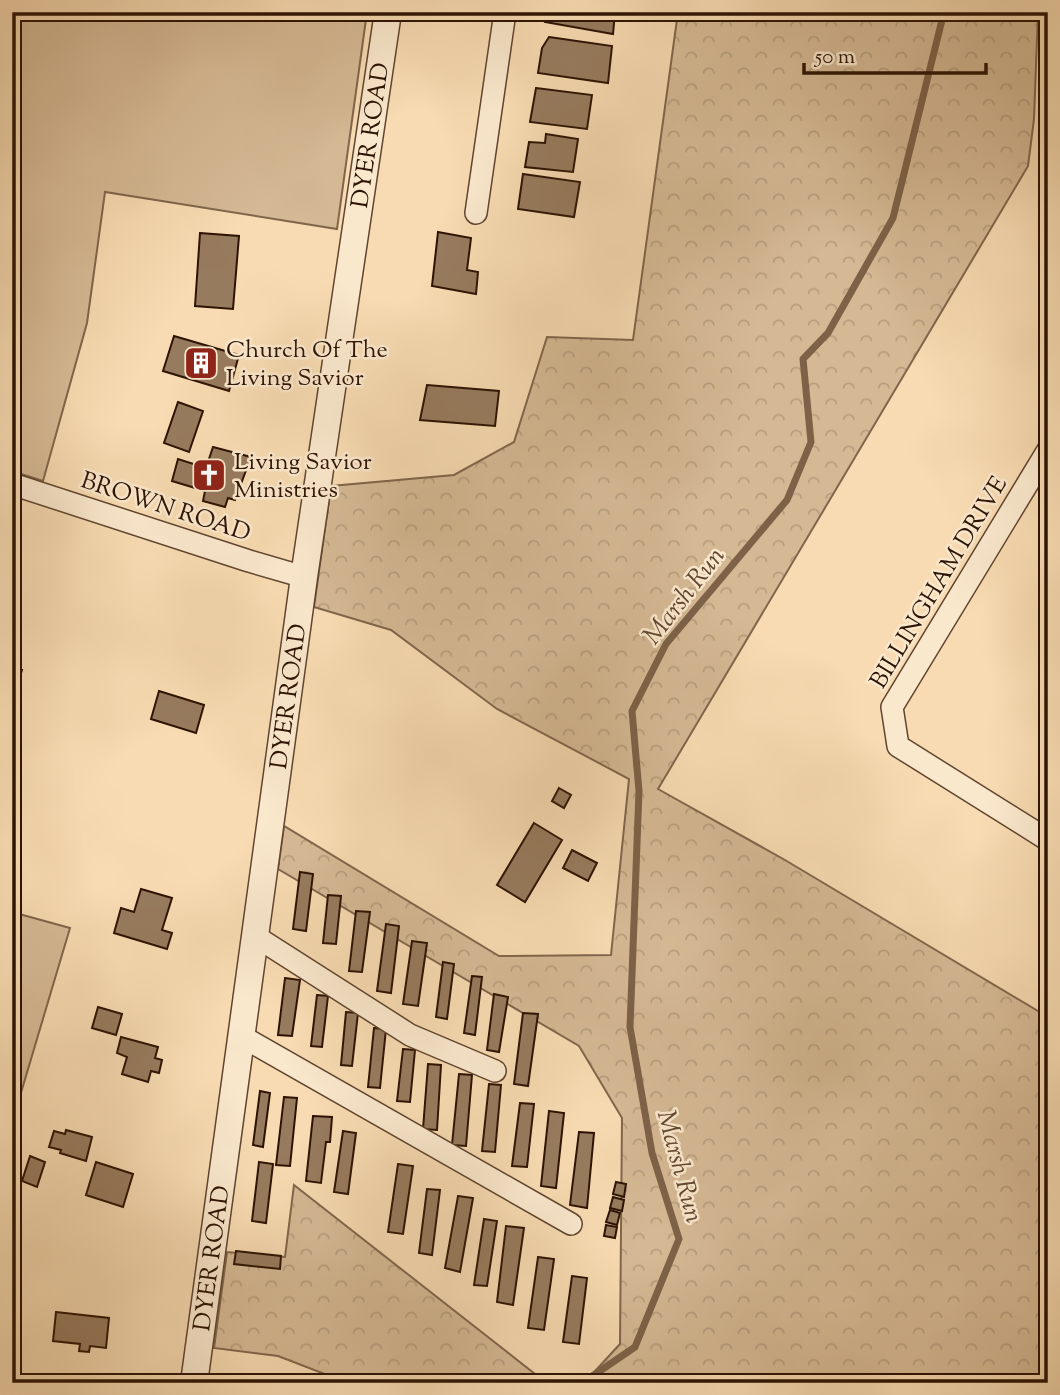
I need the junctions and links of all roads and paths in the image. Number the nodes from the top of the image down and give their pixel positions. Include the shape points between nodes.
1 (388, 12) edge
2 (505, 12) edge
3 (476, 213) dead end
4 (1048, 450) edge
5 (12, 484) edge
6 (304, 577) junction
7 (1048, 840) edge
8 (255, 936) junction
9 (241, 1036) junction
10 (495, 1070) dead end
11 (571, 1224) dead end
12 (194, 1383) edge

1 - 6 street, DYER ROAD
2 - 3 street
4 - 7 street, BILLINGHAM DRIVE via 892,707 898,746
5 - 6 street, BROWN ROAD
6 - 8 street, DYER ROAD
8 - 9 street, DYER ROAD
8 - 10 street via 410,1035
9 - 11 street
9 - 12 street, DYER ROAD

